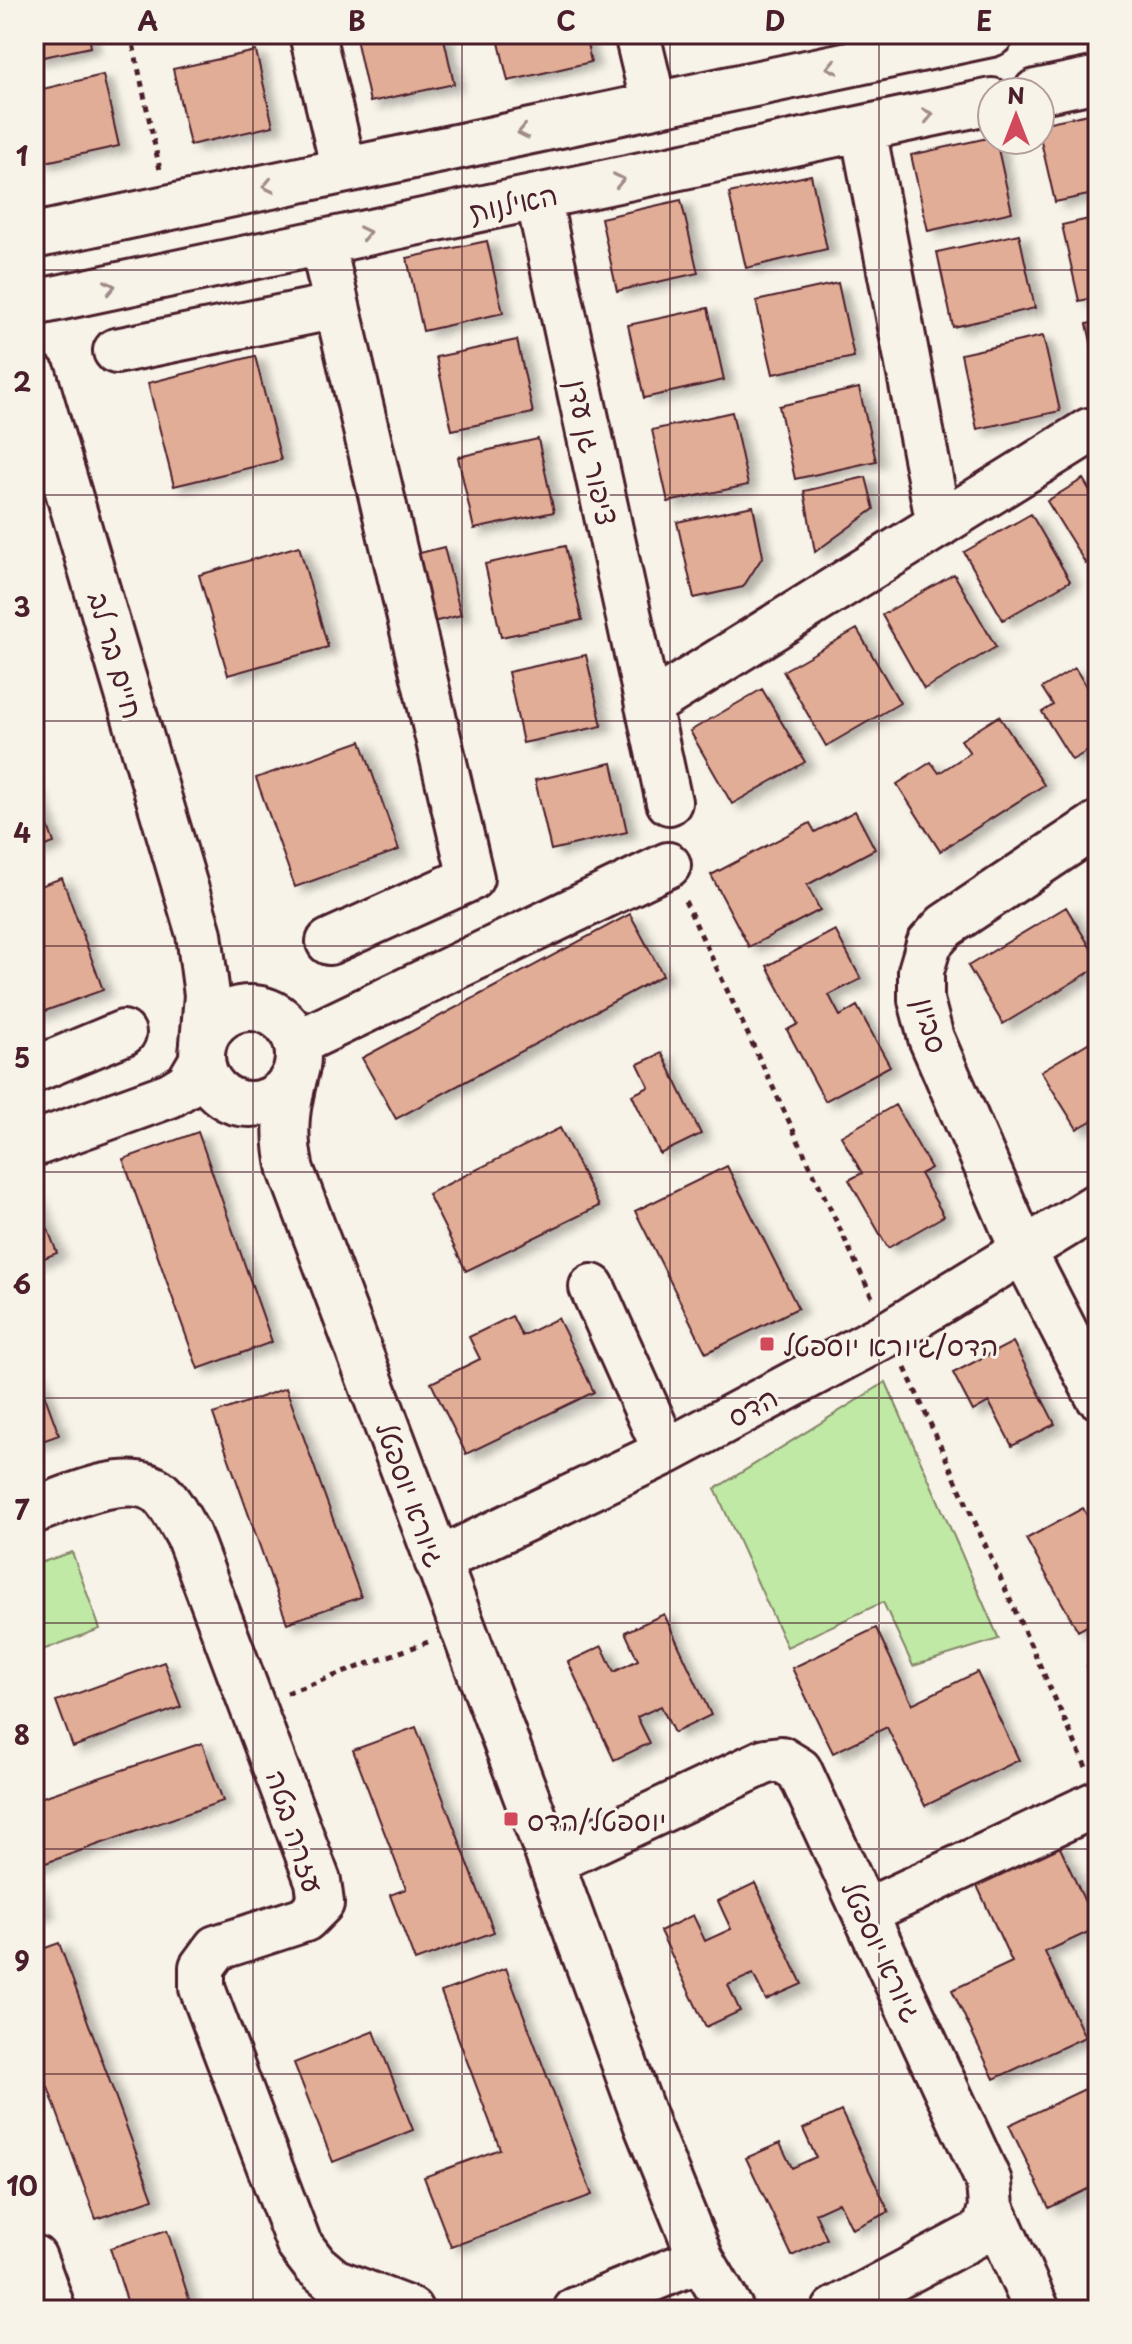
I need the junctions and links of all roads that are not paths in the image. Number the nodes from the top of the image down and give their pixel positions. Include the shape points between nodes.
1 (312, 34) edge
2 (637, 34) edge
3 (974, 36) edge
4 (1098, 79) edge
5 (1056, 88) edge
6 (976, 104) edge
7 (654, 105) junction
8 (863, 129) junction
9 (344, 170) junction
10 (538, 197) junction
11 (34, 236) edge
12 (322, 242) junction
13 (34, 303) edge
14 (337, 306) junction
15 (116, 351) dead end
16 (34, 376) edge
17 (1089, 431) dead end
18 (939, 525) junction
19 (648, 706) junction
20 (669, 802) dead end
21 (1098, 824) edge
22 (668, 865) dead end
23 (199, 934) junction
24 (329, 942) dead end
25 (263, 1009) junction
26 (123, 1033) dead end
27 (297, 1055) junction
28 (34, 1070) edge
29 (217, 1075) junction
30 (34, 1144) edge
31 (291, 1170) junction
32 (1098, 1205) edge
33 (1023, 1250) junction
34 (592, 1287) dead end
35 (1098, 1396) edge
36 (666, 1452) junction
37 (34, 1511) edge
38 (437, 1561) junction
39 (1098, 1803) edge
40 (551, 1862) junction
41 (865, 1912) junction
42 (991, 2207) junction
43 (34, 2258) edge
44 (701, 2259) junction
45 (53, 2310) edge
46 (410, 2310) edge
47 (576, 2310) edge
48 (731, 2310) edge
49 (835, 2310) edge
50 (1037, 2310) edge

1 - 9 street
2 - 7 street
3 -> 7 street
4 - 5 street
8 -> 6 street, האילנות
7 -> 9 street
10 -> 8 street, האילנות
8 - 18 street
9 -> 11 street
12 -> 10 street, האילנות
10 - 19 street, ציפור גן עדן
13 -> 12 street, האילנות
12 - 14 street
14 - 15 street
14 - 24 street via 471,878
16 - 23 street, חיים בר לב
17 - 18 street
18 - 19 street
19 - 20 street, ציפור גן עדן
21 - 33 street, סביון via 945,926 929,944 921,971 921,1000 931,1038
22 - 27 street
23 - 25 street, חיים בר לב via 242,992
23 - 29 street, חיים בר לב
25 - 27 street, חיים בר לב via 289,1028
25 - 29 street via 233,1010 210,1029
26 - 28 street
27 - 29 street via 291,1080 282,1091 256,1103
27 - 31 street, גיורא יוספטל via 285,1111
29 - 30 street via 200,1068 170,1095
29 - 31 street, גיורא יוספטל
31 - 38 street, גיורא יוספטל
32 - 33 street, הדס
33 - 35 street, סביון
33 - 36 street, הדס via 889,1333
34 - 36 street
36 - 38 street, הדס
37 - 46 street, עזרה בטה via 110,1484 132,1484 159,1492 188,1535 318,1881 321,1903 305,1919 216,1948 202,1967 202,1988 299,2244 334,2281
38 - 40 street, גיורא יוספטל
39 - 41 street
40 - 41 street, גיורא יוספטל via 766,1761 781,1759 799,1770
40 - 44 street, גיורא יוספטל
41 - 42 street, גיורא יוספטל via 989,2182
42 - 49 street via 985,2230
42 - 50 street, גיורא יוספטל
43 - 45 street
44 - 47 street
44 - 48 street, גיורא יוספטל

